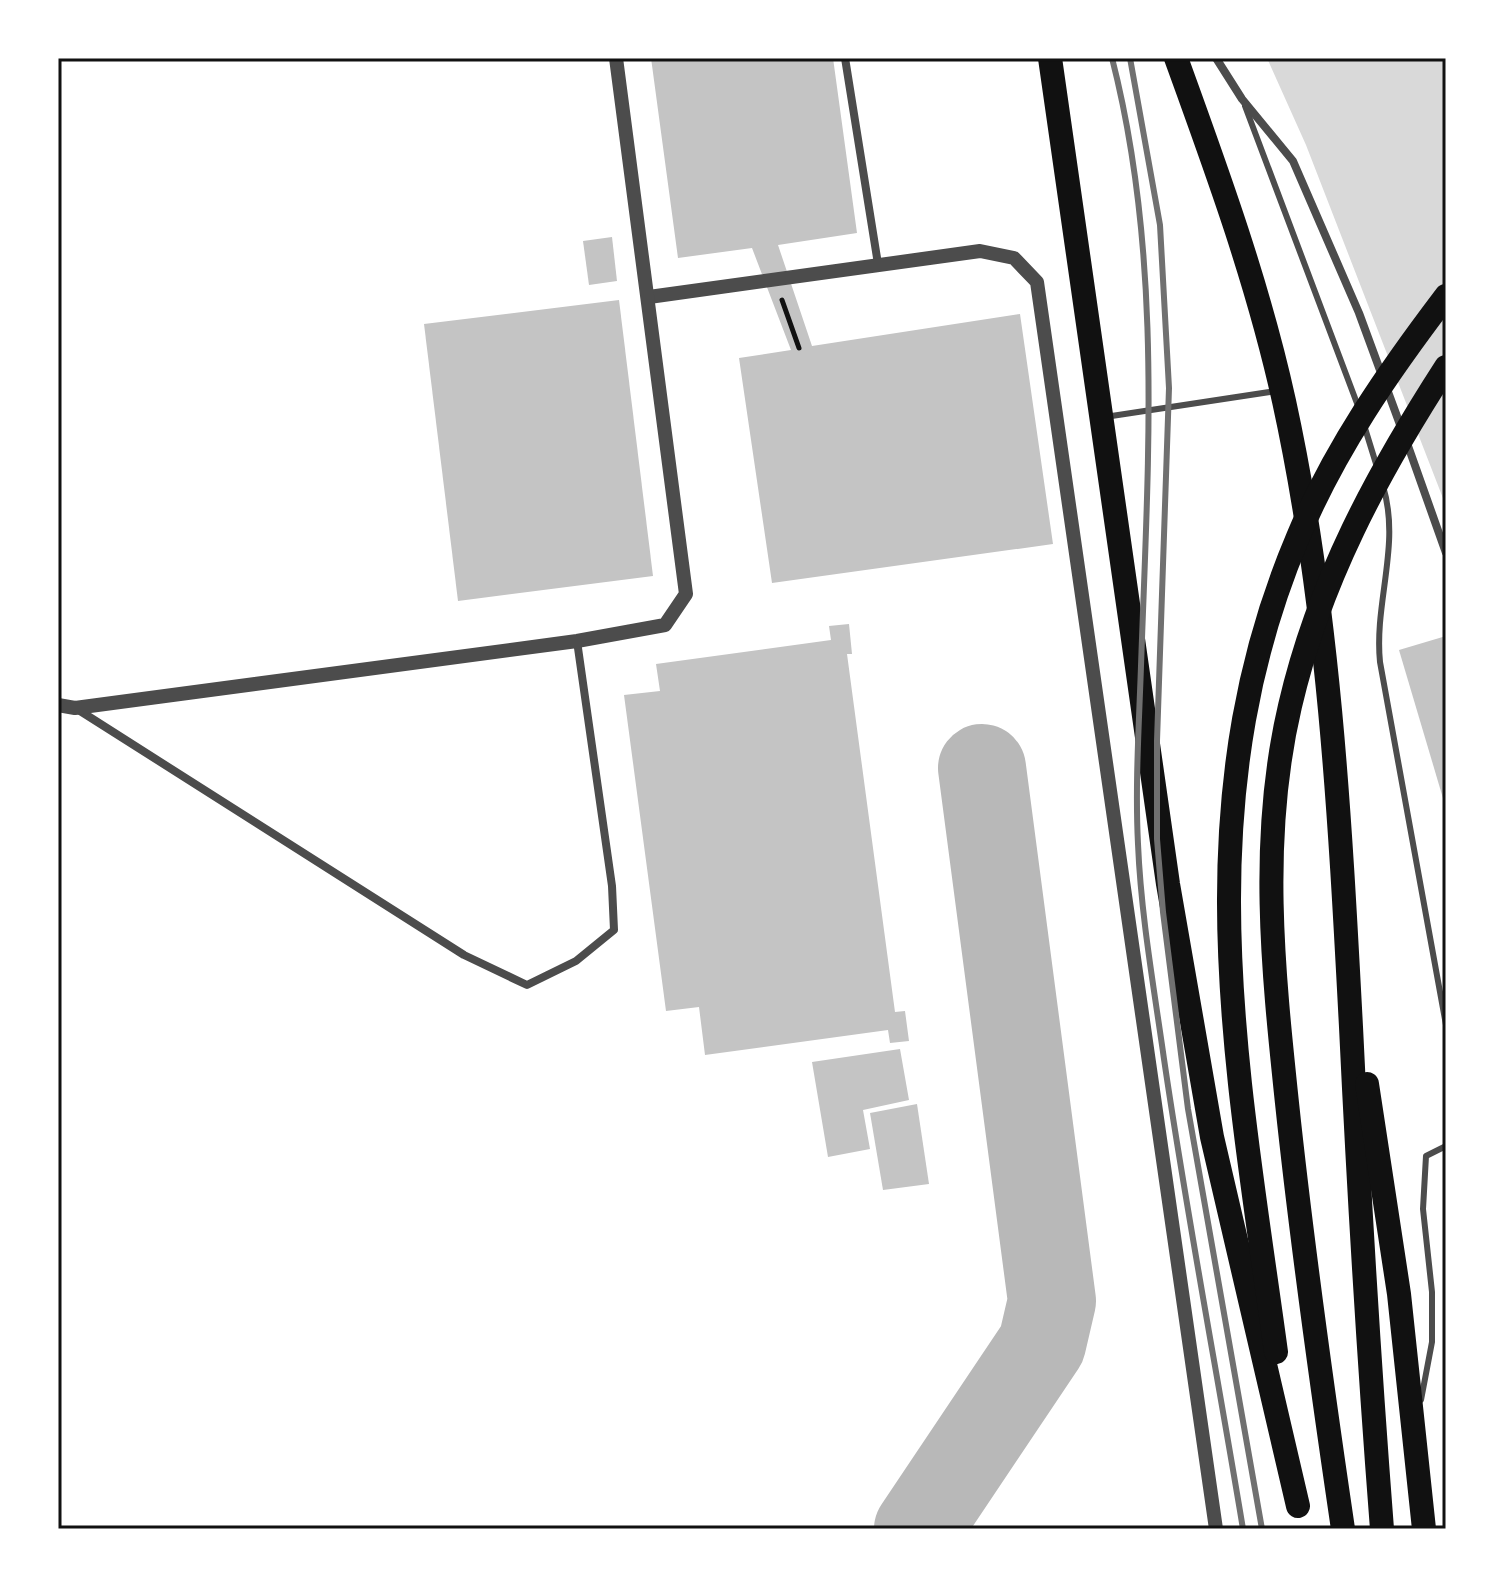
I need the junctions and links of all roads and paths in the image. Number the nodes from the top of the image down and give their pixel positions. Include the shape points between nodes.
1 (616, 58) edge
2 (845, 58) edge
3 (1050, 58) edge
4 (1176, 58) edge
5 (1216, 58) edge
6 (1242, 99) junction
7 (878, 264) junction
8 (1446, 296) edge
9 (649, 297) junction
10 (1446, 367) edge
11 (1281, 390) junction
12 (1102, 418) junction
13 (1446, 553) edge
14 (577, 641) junction
15 (58, 705) edge
16 (75, 708) junction
17 (1347, 951) junction
18 (1446, 1025) edge
19 (1446, 1146) edge
20 (1414, 1435) junction
21 (1299, 1517) edge
22 (1424, 1524) edge
23 (1216, 1529) edge
24 (1343, 1529) edge
25 (1382, 1529) edge

1 - 9 street
2 - 7 street
3 - 12 highway
4 - 11 highway via 1234,220
5 - 6 street
6 - 13 street via 1293,161 1359,313
6 - 18 lane via 1354,394 1390,510 1390,553 1377,636
7 - 9 street
7 - 23 street via 980,251 1014,258 1037,282
8 - 21 highway via 1348,438 1284,572 1246,704 1229,817 1232,1012
9 - 14 street via 686,594 665,625
10 - 24 highway via 1361,506 1319,609 1279,763 1270,877 1271,953 1301,1237
11 - 12 lane
11 - 17 highway via 1311,545 1325,657
12 - 21 highway via 1168,884 1212,1137
14 - 16 street
14 - 16 street via 614,930 576,961 527,985 464,955
15 - 16 street
17 - 20 highway via 1399,1294
17 - 25 highway
19 - 20 lane via 1426,1156 1423,1209 1432,1342
20 - 22 highway

